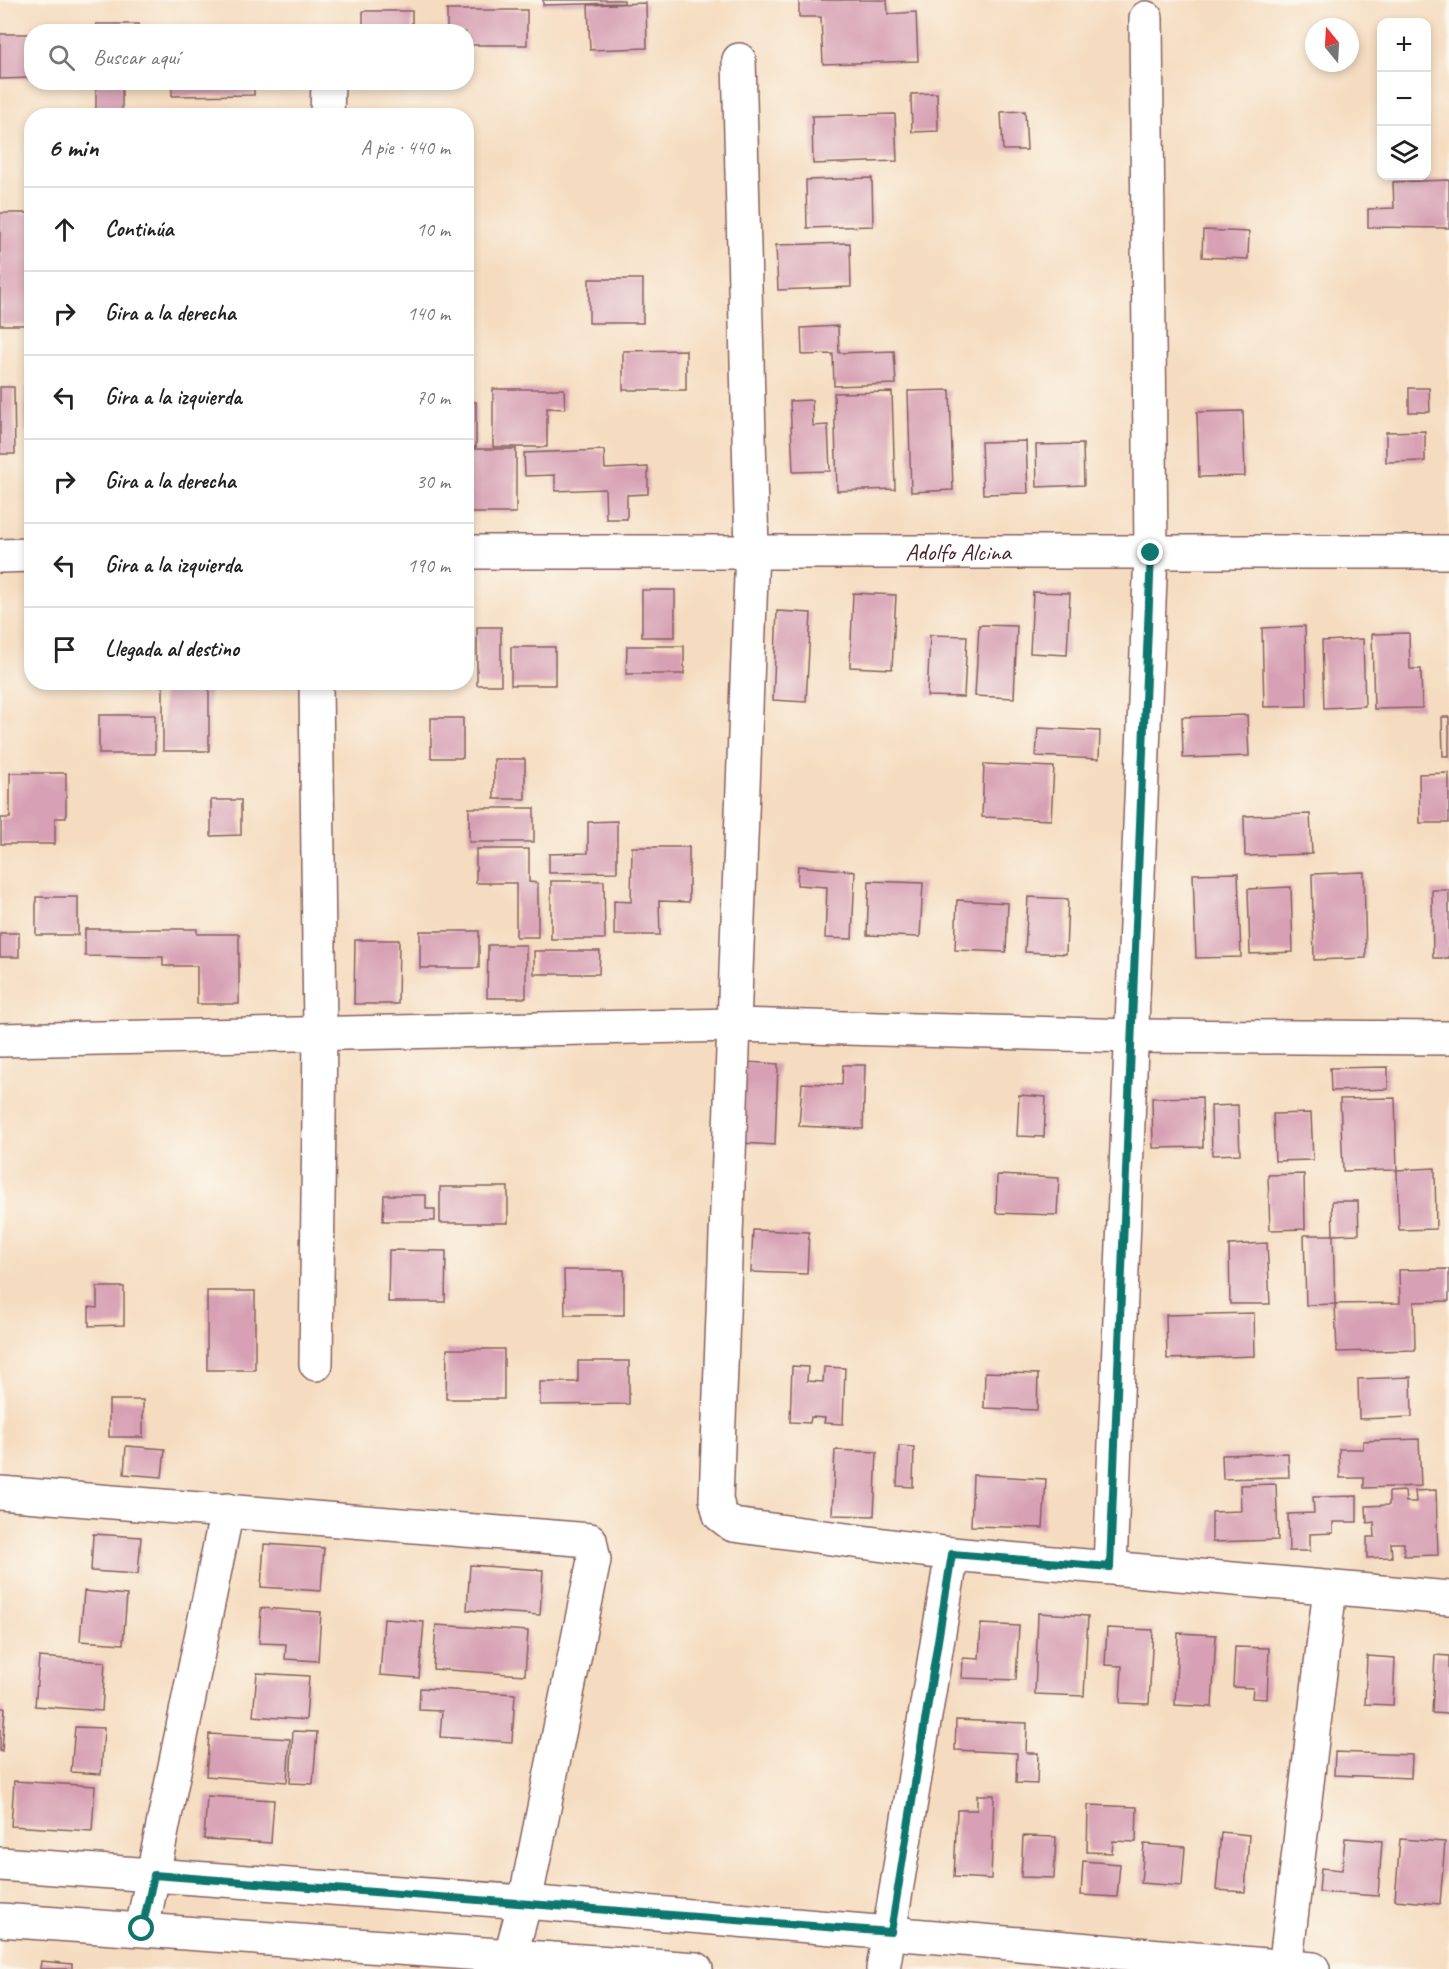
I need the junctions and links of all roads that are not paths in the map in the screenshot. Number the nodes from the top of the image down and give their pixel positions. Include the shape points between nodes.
1 (1146, 18) dead end
2 (740, 60) dead end
3 (328, 90) edge
4 (327, 108) edge
5 (752, 550) junction
6 (474, 552) edge
7 (1449, 552) edge
8 (1151, 553) junction
9 (24, 555) edge
10 (0, 556) edge
11 (316, 690) edge
12 (735, 1025) junction
13 (320, 1033) junction
14 (1132, 1035) junction
15 (1449, 1038) edge
16 (0, 1040) edge
17 (316, 1364) dead end
18 (0, 1493) edge
19 (227, 1510) junction
20 (952, 1554) junction
21 (1110, 1567) junction
22 (1330, 1588) junction
23 (1449, 1598) edge
24 (0, 1864) edge
25 (154, 1875) junction
26 (525, 1902) junction
27 (0, 1920) edge
28 (142, 1929) junction
29 (891, 1932) junction
30 (511, 1954) junction
31 (696, 1969) edge
32 (884, 1969) edge
33 (1294, 1969) edge

1 - 8 street
2 - 5 street
3 - 4 street
5 - 6 street, Adolfo Alcina
5 - 8 street, Adolfo Alcina
5 - 12 street
7 - 8 street, Adolfo Alcina
8 - 14 street
9 - 10 street
11 - 13 street
12 - 13 street
12 - 14 street
12 - 20 street via 716,1499 720,1515 732,1525
13 - 16 street
13 - 17 street
14 - 15 street
14 - 21 street
18 - 19 street
19 - 25 street
19 - 26 street via 590,1540 594,1560
20 - 21 street
20 - 29 street
21 - 22 street
22 - 23 street
22 - 33 street
24 - 25 street
25 - 26 street
25 - 28 street
26 - 29 street
26 - 30 street
27 - 28 street
28 - 30 street
29 - 32 street
29 - 33 street
30 - 31 street

